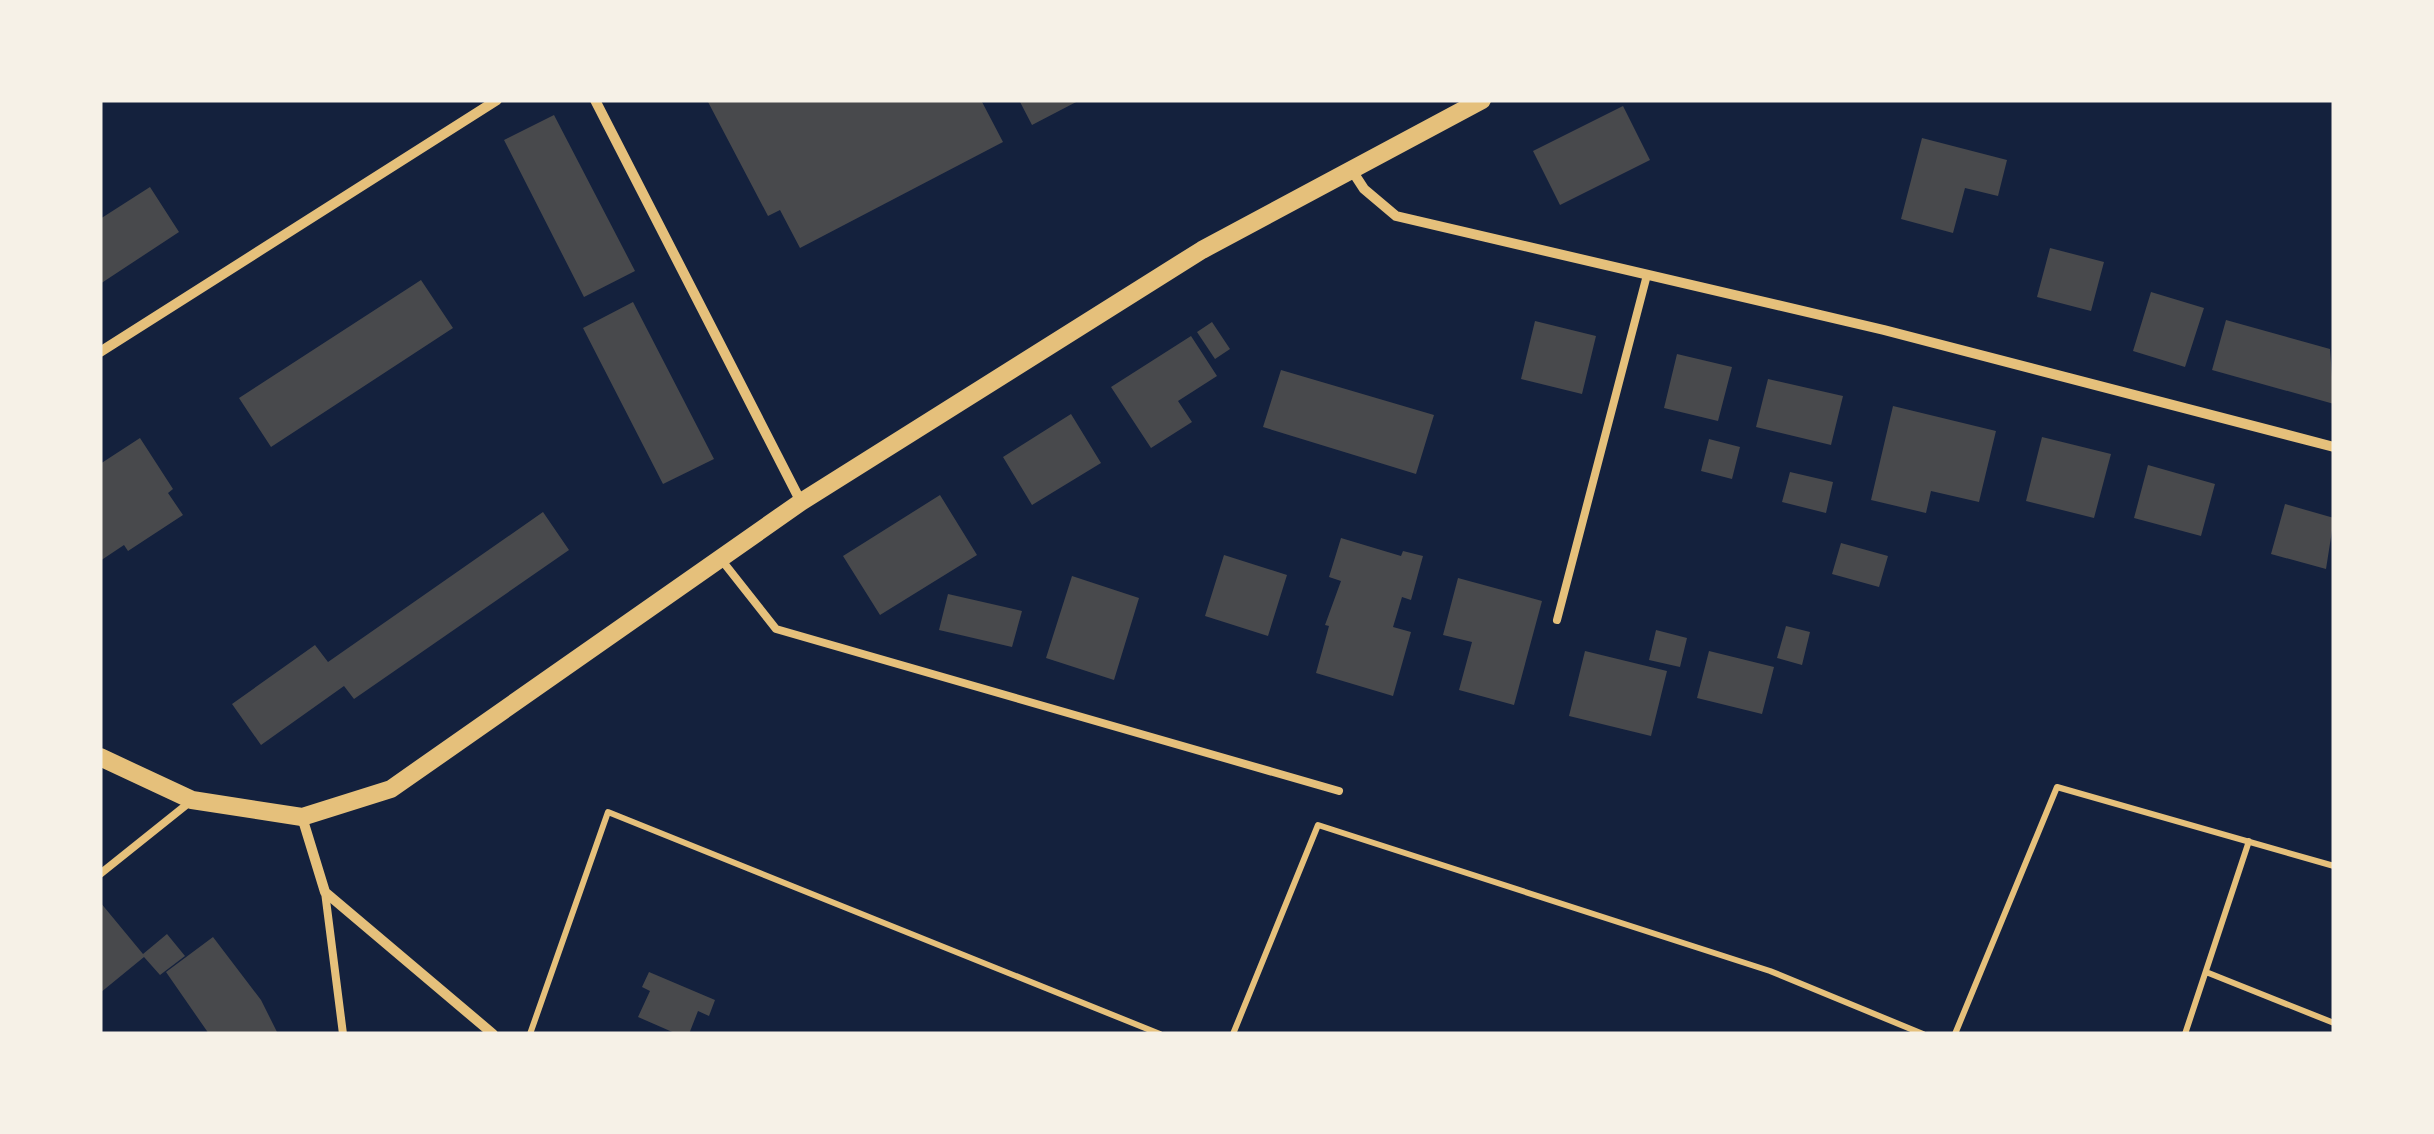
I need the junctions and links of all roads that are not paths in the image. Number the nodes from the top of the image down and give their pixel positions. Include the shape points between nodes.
1 (498, 100) edge
2 (595, 100) edge
3 (1482, 100) edge
4 (1350, 169) junction
5 (1647, 274) junction
6 (100, 352) edge
7 (2334, 447) edge
8 (802, 502) junction
9 (720, 558) junction
10 (1557, 620) dead end
11 (100, 757) edge
12 (1338, 791) dead end
13 (192, 800) junction
14 (302, 817) junction
15 (100, 874) edge
16 (325, 892) junction
17 (343, 1034) edge
18 (493, 1034) edge

1 - 6 street
2 - 8 street
3 - 4 street
4 - 5 street via 1396,216
4 - 8 street via 1202,250
5 - 7 street
5 - 10 lane
8 - 9 street
9 - 12 lane via 776,629
9 - 14 street via 391,789
11 - 13 street
13 - 14 street
13 - 15 lane
14 - 16 street
16 - 17 lane
16 - 18 street

